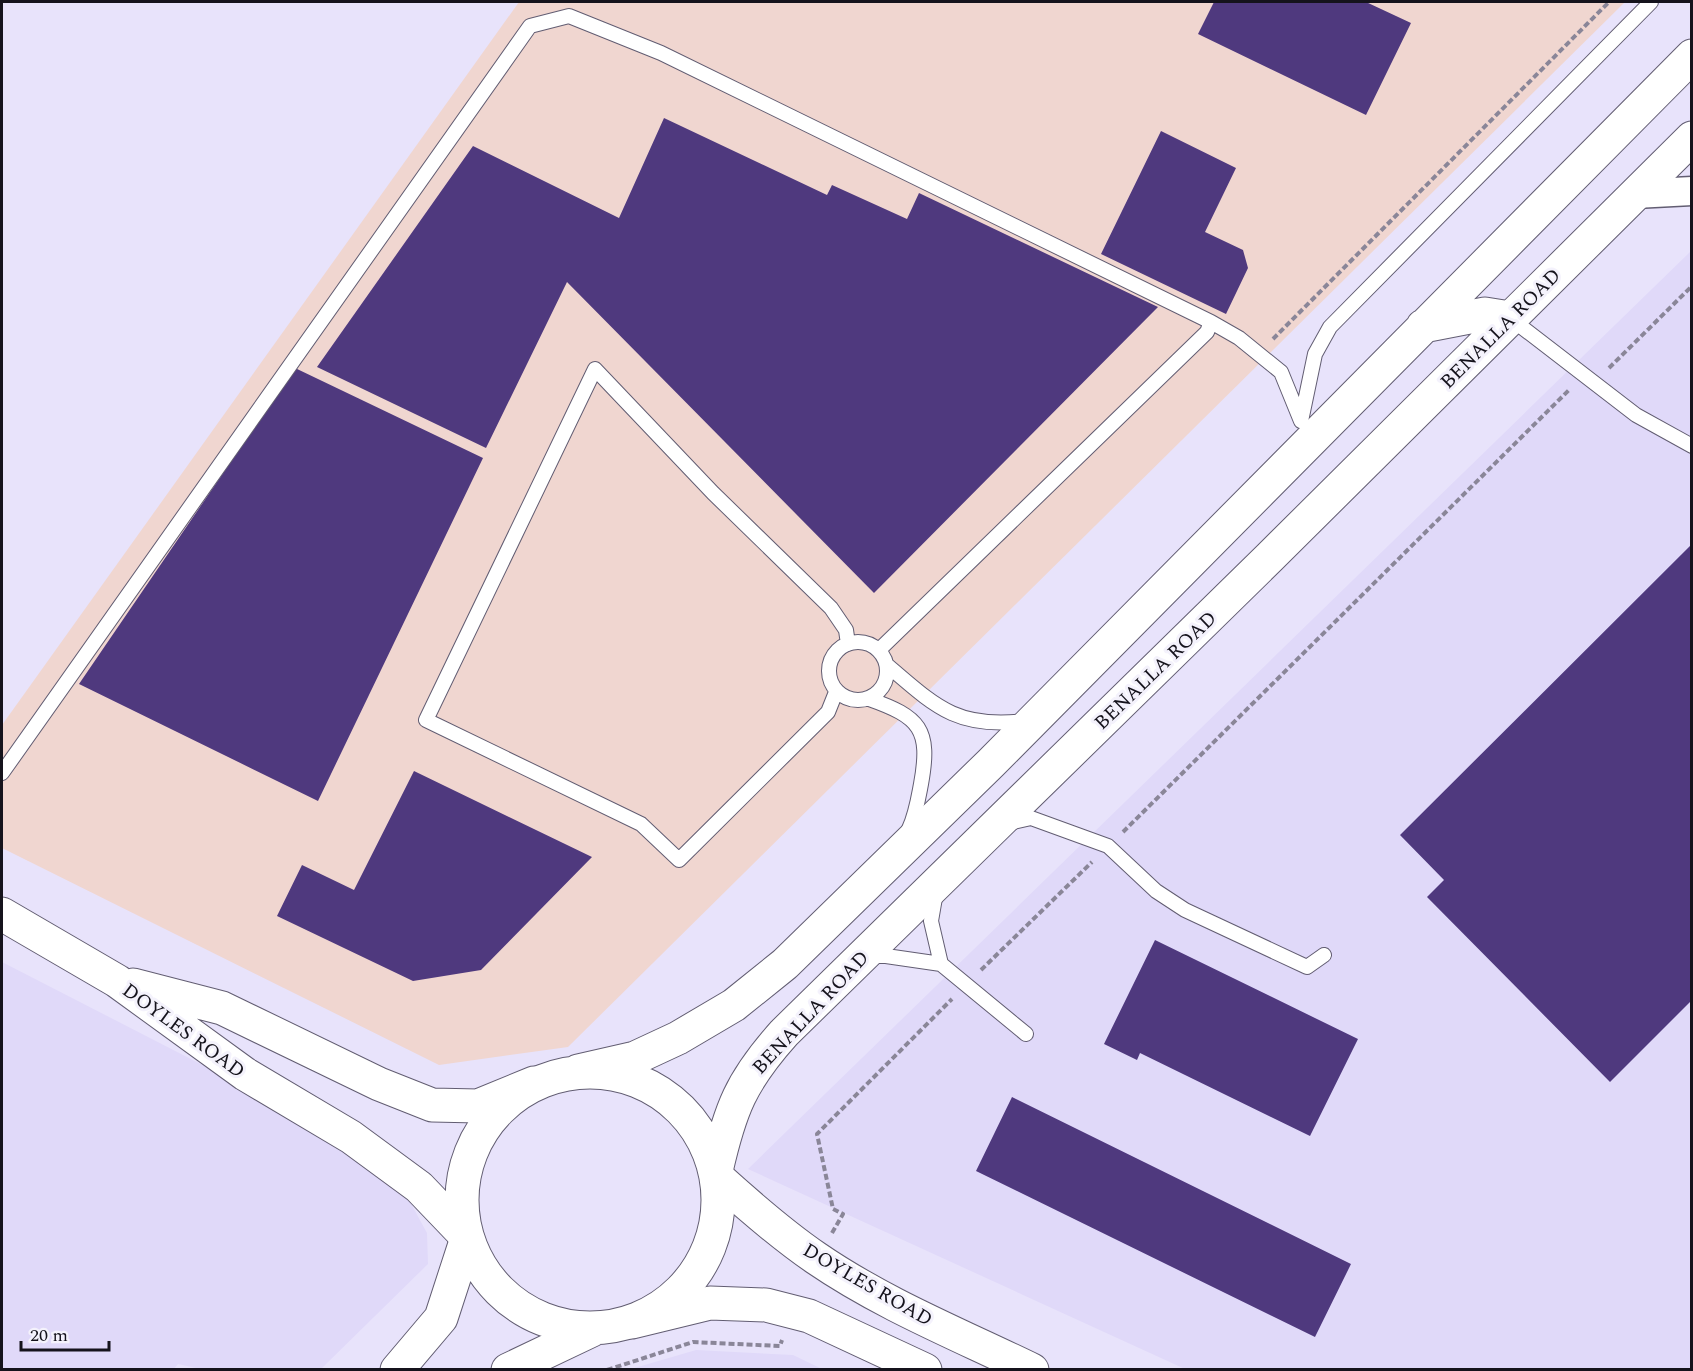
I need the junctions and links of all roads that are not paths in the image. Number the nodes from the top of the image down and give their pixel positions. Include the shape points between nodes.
1 (1651, 2) edge
2 (1692, 56) edge
3 (1692, 138) edge
4 (1692, 191) edge
5 (1635, 194) junction
6 (1510, 318) junction
7 (1211, 322) junction
8 (1423, 326) junction
9 (1301, 420) junction
10 (1692, 446) edge
11 (1285, 466) junction
12 (848, 644) junction
13 (879, 650) junction
14 (887, 665) junction
15 (836, 692) junction
16 (869, 699) junction
17 (1034, 719) junction
18 (2, 773) edge
19 (997, 825) junction
20 (895, 858) junction
21 (937, 884) junction
22 (2, 914) edge
23 (1324, 955) dead end
24 (863, 956) junction
25 (941, 964) junction
26 (117, 981) junction
27 (1026, 1035) dead end
28 (578, 1071) junction
29 (534, 1083) junction
30 (717, 1174) junction
31 (466, 1237) junction
32 (632, 1322) junction
33 (592, 1329) junction
34 (398, 1368) edge
35 (508, 1370) edge
36 (925, 1370) edge
37 (1032, 1370) edge

1 - 9 lane via 1330,327 1315,354
2 - 8 main road
3 - 5 main road, BENALLA ROAD
4 - 5 street
5 - 6 main road, BENALLA ROAD
6 - 8 main road via 1485,314
6 - 10 lane via 1636,415
6 - 19 main road, BENALLA ROAD
7 - 9 lane via 1281,372
7 - 13 lane via 1207,332
7 - 18 lane via 661,53 569,16 530,26
8 - 11 main road
9 - 11 lane
11 - 17 main road
12 - 13 lane via 864,642
12 - 15 lane via 833,655 829,665
12 - 15 lane via 846,630 831,608 713,493 595,369 426,720 641,824 679,860 828,712
13 - 14 lane
14 - 16 lane via 886,681
14 - 17 lane via 933,704 960,718 996,724
15 - 16 lane via 852,701
16 - 20 lane via 901,711 921,730 926,756 915,817
17 - 20 main road
19 - 21 main road, BENALLA ROAD
19 - 23 lane via 1031,818 1108,846 1156,891 1185,910 1307,967
20 - 28 main road via 785,964 734,1005 635,1058
21 - 24 main road, BENALLA ROAD
21 - 25 lane via 931,921
22 - 26 main road
24 - 25 lane
24 - 30 main road, BENALLA ROAD via 784,1033 752,1072 727,1121
25 - 27 lane
26 - 29 main road, DOYLES ROAD via 222,1008 378,1084 432,1105 478,1106
26 - 31 main road, DOYLES ROAD via 245,1074 351,1137 419,1187
28 - 29 main road
28 - 30 main road via 615,1073 650,1085 680,1107 703,1137
29 - 31 main road via 497,1110 472,1147 461,1190
30 - 32 main road via 718,1214 705,1257 691,1280 664,1305
30 - 37 main road, DOYLES ROAD via 765,1220 818,1259 895,1304
31 - 33 main road via 485,1276 514,1305 551,1323
31 - 34 main road via 441,1318
32 - 33 main road
32 - 36 main road via 710,1303 766,1305 809,1316
33 - 35 main road

